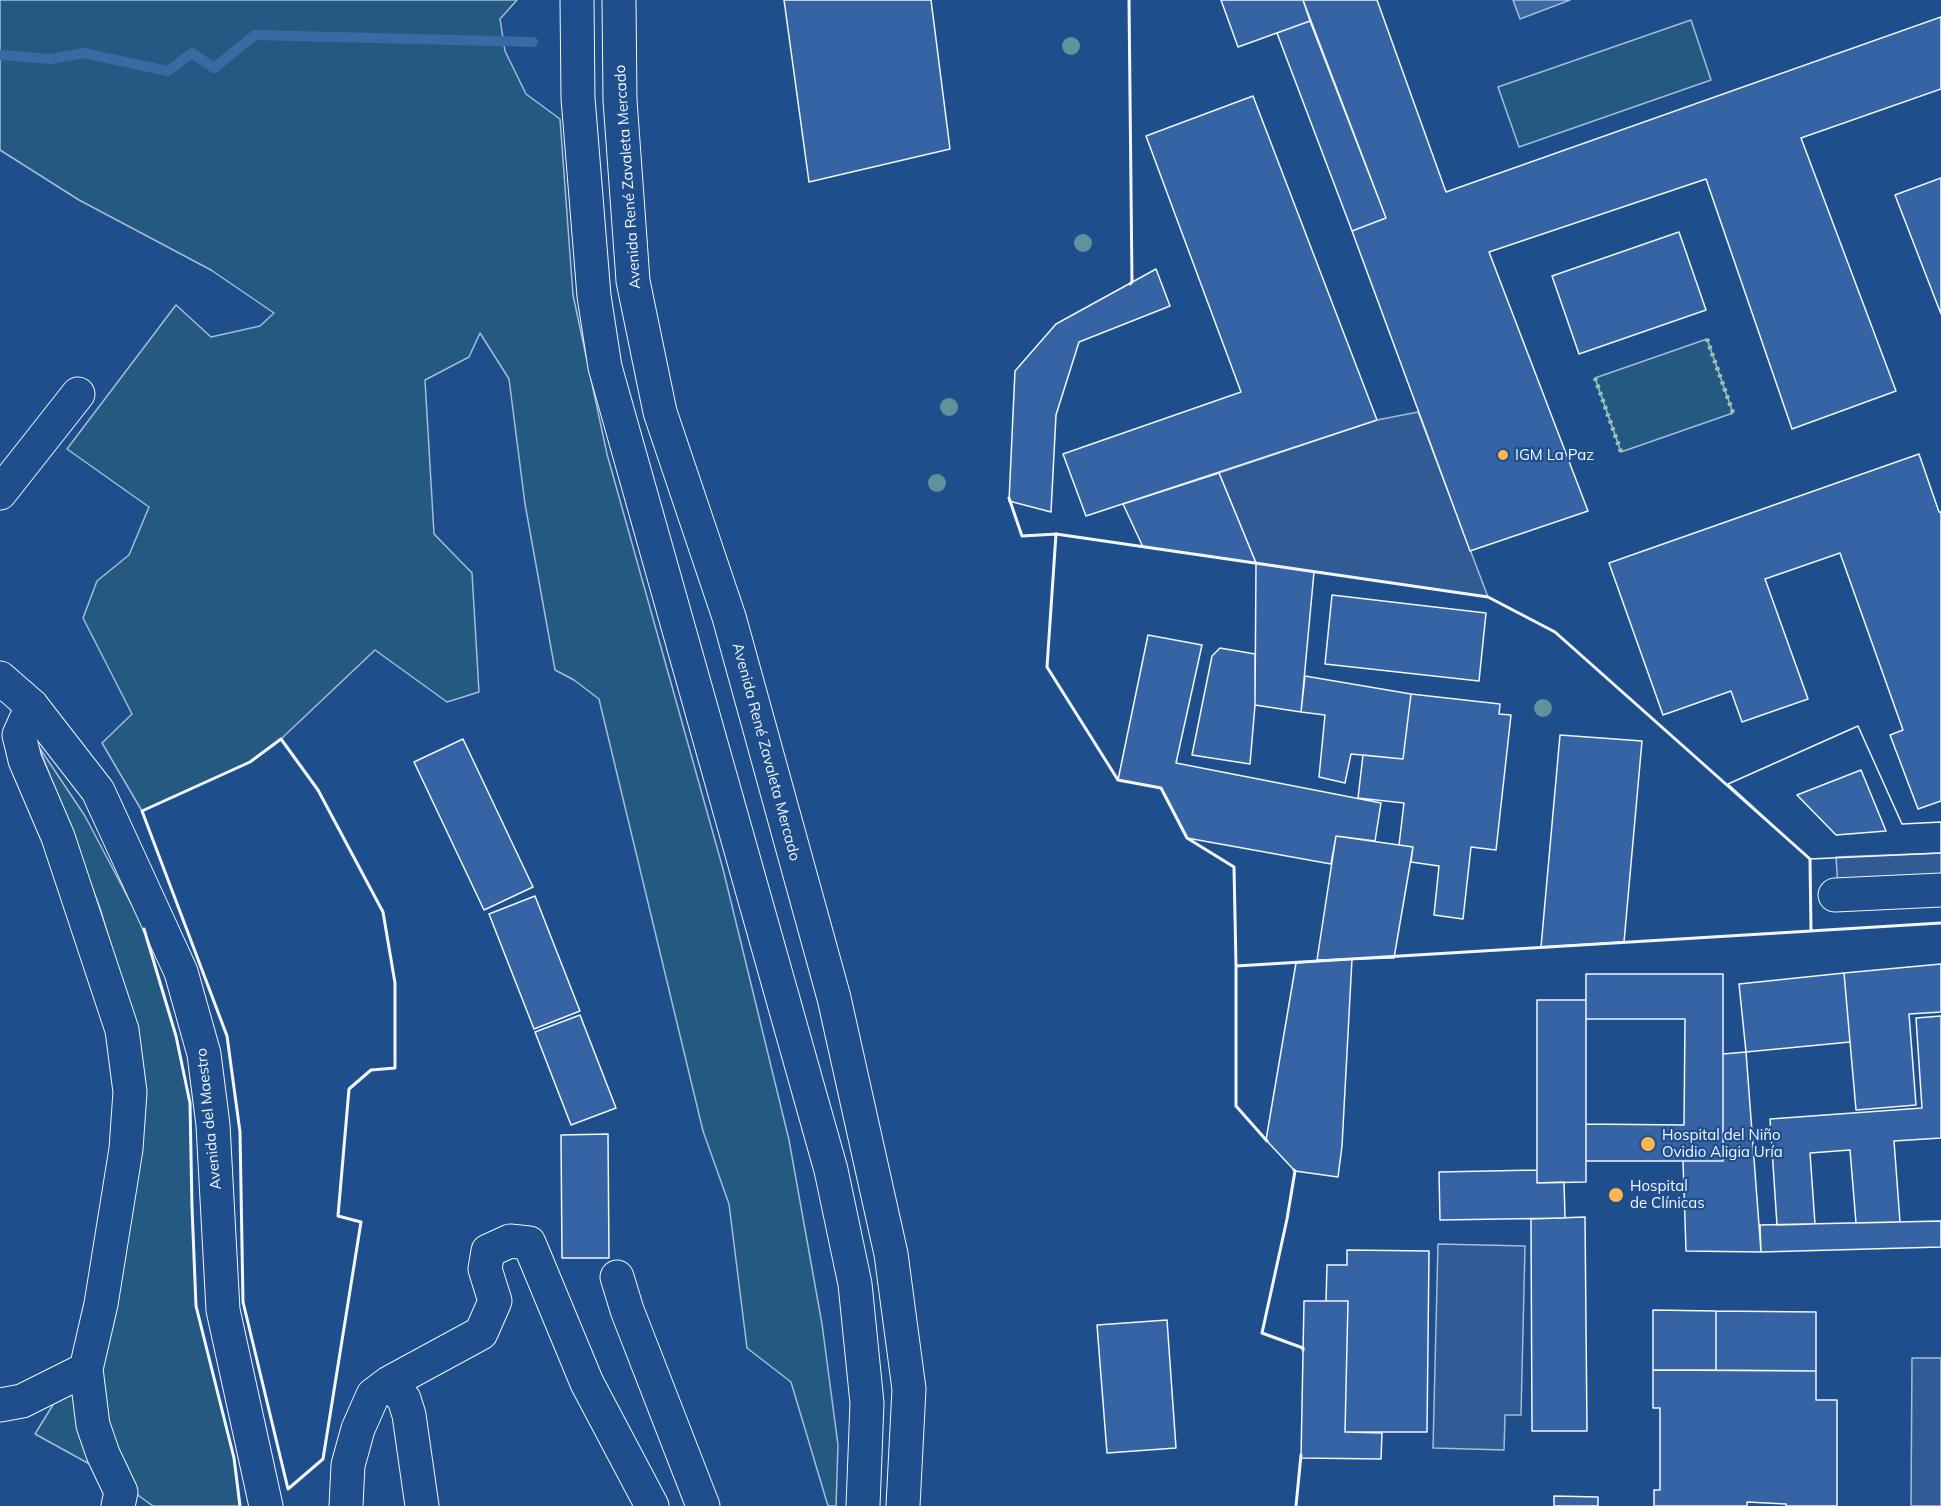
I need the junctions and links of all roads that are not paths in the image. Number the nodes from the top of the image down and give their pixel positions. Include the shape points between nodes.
1 (577, 0) edge
2 (619, 0) edge
3 (78, 394) dead end
4 (0, 493) edge
5 (0, 678) edge
6 (32, 706) junction
7 (1941, 890) edge
8 (1835, 895) dead end
9 (617, 1277) dead end
10 (86, 1369) junction
11 (390, 1383) junction
12 (0, 1405) edge
13 (118, 1506) edge
14 (266, 1506) edge
15 (346, 1506) edge
16 (422, 1506) edge
17 (652, 1506) edge
18 (703, 1506) edge
19 (863, 1506) edge
20 (903, 1506) edge

1 - 19 main road via 578,98 594,296 605,367 831,1170 855,1284 867,1402
2 - 20 main road, Avenida René Zavaleta Mercado via 620,100 633,281 660,412 729,617 834,998 888,1243 909,1389
3 - 4 main road
5 - 6 main road, Avenida del Maestro
6 - 10 main road via 19,735 25,760 58,837 122,1030 130,1092 126,1149 101,1304
6 - 14 main road, Avenida del Maestro via 98,791 184,982 204,1053 213,1125 223,1310
7 - 8 main road
9 - 18 main road
10 - 12 main road via 21,1401
10 - 13 main road via 93,1425 121,1492
11 - 15 main road via 373,1395 358,1429 348,1465
11 - 16 main road via 404,1399 409,1415
11 - 17 main road via 481,1333 495,1301 485,1269 488,1251 510,1240 529,1243 587,1383

